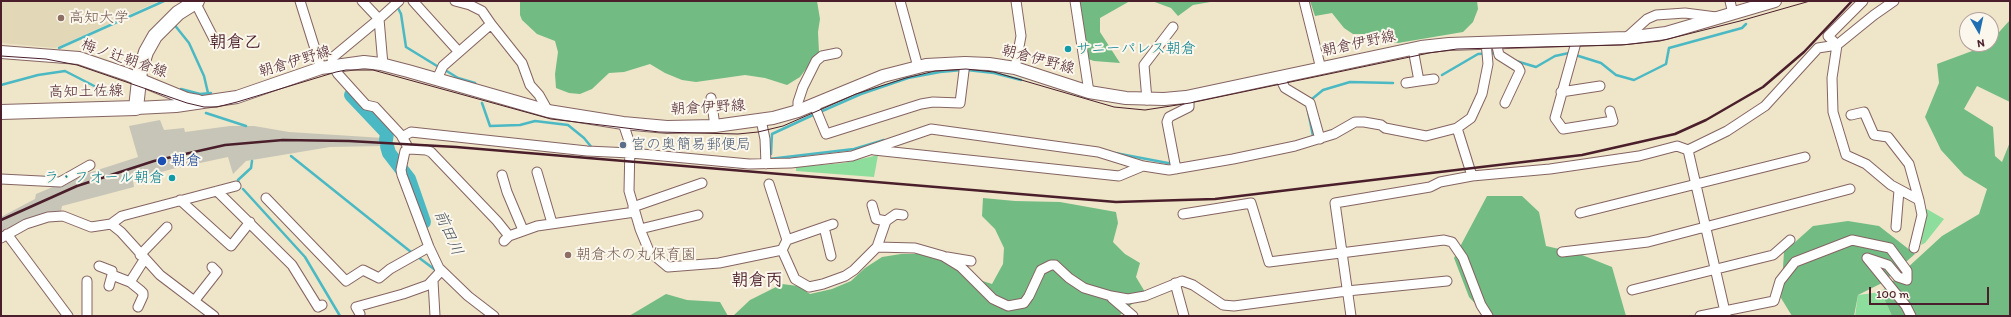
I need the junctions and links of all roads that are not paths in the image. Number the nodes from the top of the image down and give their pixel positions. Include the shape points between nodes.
1 (196, 1) edge
2 (300, 1) edge
3 (362, 1) edge
4 (397, 1) edge
5 (413, 1) edge
6 (455, 1) edge
7 (900, 1) edge
8 (1016, 1) edge
9 (1075, 1) edge
10 (1304, 1) edge
11 (1730, 1) edge
12 (1775, 1) edge
13 (1864, 1) edge
14 (1894, 1) edge
15 (1727, 16) junction
16 (379, 19) junction
17 (491, 24) junction
18 (1173, 27) dead end
19 (1626, 38) junction
20 (215, 41) dead end
21 (1837, 45) junction
22 (1575, 48) junction
23 (1412, 49) junction
24 (1492, 50) junction
25 (1, 52) edge
26 (459, 52) junction
27 (837, 53) dead end
28 (965, 63) junction
29 (383, 65) junction
30 (327, 67) junction
31 (918, 67) junction
32 (1015, 68) junction
33 (1321, 69) junction
34 (1280, 78) junction
35 (437, 79) junction
36 (1434, 79) dead end
37 (138, 80) junction
38 (1419, 81) junction
39 (1406, 83) dead end
40 (1600, 86) dead end
41 (1090, 92) junction
42 (1562, 92) junction
43 (1189, 96) junction
44 (711, 98) dead end
45 (1147, 100) junction
46 (210, 102) junction
47 (1505, 103) dead end
48 (814, 105) junction
49 (136, 108) junction
50 (548, 111) junction
51 (798, 111) junction
52 (1610, 111) dead end
53 (1, 112) edge
54 (1851, 115) dead end
55 (761, 120) junction
56 (623, 123) junction
57 (715, 126) junction
58 (1457, 128) junction
59 (402, 137) junction
60 (1320, 139) junction
61 (409, 149) junction
62 (872, 150) junction
63 (1688, 150) junction
64 (631, 156) junction
65 (1805, 157) dead end
66 (766, 164) junction
67 (90, 165) dead end
68 (1143, 166) junction
69 (1176, 169) junction
70 (537, 172) dead end
71 (502, 175) dead end
72 (1472, 176) junction
73 (1, 179) edge
74 (702, 183) dead end
75 (1694, 183) junction
76 (769, 184) dead end
77 (236, 186) dead end
78 (1850, 190) dead end
79 (1899, 190) junction
80 (217, 191) junction
81 (266, 198) dead end
82 (180, 200) junction
83 (1919, 200) junction
84 (872, 205) dead end
85 (634, 210) junction
86 (1183, 214) dead end
87 (1580, 214) dead end
88 (698, 215) dead end
89 (903, 215) dead end
90 (886, 221) junction
91 (250, 222) junction
92 (111, 224) junction
93 (552, 224) junction
94 (167, 227) dead end
95 (1705, 227) junction
96 (1896, 227) dead end
97 (640, 229) junction
98 (523, 230) junction
99 (4, 236) edge
100 (787, 240) junction
101 (1790, 240) dead end
102 (877, 247) junction
103 (429, 248) junction
104 (1914, 248) dead end
105 (782, 250) junction
106 (1341, 252) junction
107 (1562, 252) dead end
108 (831, 256) dead end
109 (943, 256) junction
110 (142, 257) junction
111 (971, 261) dead end
112 (99, 266) dead end
113 (212, 267) dead end
114 (1714, 269) junction
115 (441, 271) junction
116 (112, 275) junction
117 (87, 281) dead end
118 (433, 281) junction
119 (1447, 281) dead end
120 (130, 282) junction
121 (1175, 283) junction
122 (109, 286) dead end
123 (1632, 290) dead end
124 (1347, 291) junction
125 (1111, 296) junction
126 (195, 300) junction
127 (322, 305) dead end
128 (138, 307) dead end
129 (360, 314) dead end
130 (1725, 314) edge
131 (68, 316) edge
132 (87, 316) edge
133 (214, 316) edge
134 (435, 316) edge
135 (494, 316) edge
136 (1133, 316) edge
137 (1184, 316) edge
138 (1350, 316) edge
139 (1488, 316) edge
140 (1700, 316) edge
141 (1911, 316) edge

1 - 20 street
1 - 37 main road, 高知土佐線 via 178,13 155,36 146,52
2 - 30 street
3 - 16 street
4 - 16 street
5 - 26 street
6 - 17 street via 482,11
7 - 31 street
8 - 32 street via 1021,36
9 - 41 street
10 - 33 street
11 - 15 street
12 - 15 main road, 朝倉伊野線
13 - 21 street via 1828,36
14 - 21 street
15 - 19 main road, 朝倉伊野線 via 1666,33
15 - 19 street via 1685,13 1656,15 1647,18
16 - 29 street
16 - 30 street via 332,58
17 - 26 street
17 - 50 street via 522,64 530,85
18 - 45 street via 1144,65
19 - 22 main road, 朝倉伊野線
21 - 63 street via 1818,48 1765,106 1727,131
21 - 79 street via 1832,78 1833,112 1846,155 1866,164
22 - 24 main road, 朝倉伊野線
22 - 42 street
23 - 24 main road, 朝倉伊野線 via 1449,44
23 - 33 main road, 朝倉伊野線
23 - 38 street
24 - 47 street via 1520,71
24 - 58 street via 1482,94 1471,118
25 - 37 main road, 梅ノ辻朝倉線 via 79,58
26 - 35 street via 443,66
27 - 51 street via 822,56 816,61 803,87
28 - 31 main road, 朝倉伊野線
28 - 32 main road, 朝倉伊野線
28 - 48 street via 960,103 921,104 826,134
29 - 30 main road, 朝倉伊野線 via 364,62
29 - 35 main road, 朝倉伊野線
30 - 46 main road, 朝倉伊野線 via 237,97
30 - 59 street via 338,74 366,105 375,107
31 - 48 main road, 朝倉伊野線 via 882,76
32 - 41 main road, 朝倉伊野線
33 - 34 main road, 朝倉伊野線
34 - 43 main road, 朝倉伊野線
34 - 60 street via 1287,89 1310,103
35 - 50 main road, 朝倉伊野線 via 516,104
36 - 38 street
37 - 46 main road, 梅ノ辻朝倉線 via 187,99
37 - 49 main road, 高知土佐線
38 - 39 street
40 - 42 street
41 - 45 main road, 朝倉伊野線
42 - 52 street via 1555,118 1563,129 1613,121
43 - 45 main road, 朝倉伊野線
43 - 69 street via 1189,107 1169,117 1167,122
44 - 57 street
46 - 49 main road, 朝倉伊野線
48 - 51 main road, 朝倉伊野線
49 - 53 main road, 高知土佐線
50 - 56 main road, 朝倉伊野線
51 - 55 main road, 朝倉伊野線
54 - 83 street via 1864,112 1874,135 1888,137 1909,164
55 - 57 main road, 朝倉伊野線
55 - 66 street
56 - 57 main road, 朝倉伊野線 via 667,127
56 - 64 street
58 - 60 street via 1426,136 1385,128 1371,122 1358,122
58 - 72 street
59 - 61 street
59 - 64 street via 412,132
60 - 69 street via 1265,153
61 - 98 street via 431,152 497,221 506,238
61 - 103 street via 405,151 401,168
62 - 66 street via 852,156
62 - 68 street via 1119,176
62 - 68 street via 931,129 1098,152
63 - 72 street via 1677,146 1639,156 1550,169
63 - 75 street
64 - 66 street
64 - 85 street via 629,191
65 - 75 street
67 - 73 street via 60,182
68 - 69 street
70 - 93 street
71 - 98 street
72 - 106 street via 1440,182 1430,187 1335,203
74 - 85 street
75 - 87 street
75 - 95 street
76 - 100 street
77 - 80 street
78 - 95 street
79 - 83 street
79 - 96 street
80 - 82 street
80 - 91 street
81 - 103 street via 346,281 363,270 379,278 390,269
82 - 91 street via 231,246
82 - 92 street via 122,216
83 - 104 street via 1922,215
84 - 90 street via 876,219
85 - 93 street
85 - 97 street
86 - 106 street via 1251,203 1269,262
88 - 97 street
89 - 90 street via 896,214
90 - 102 street
91 - 127 street via 292,264 318,307
92 - 99 street via 91,227 63,216 48,217 26,224
92 - 110 street
93 - 98 street
94 - 110 street
95 - 107 street via 1648,242
95 - 114 street
97 - 105 street via 649,251 668,267 719,263
99 - 131 street
100 - 105 street
100 - 108 street via 828,225
101 - 114 street via 1773,255
102 - 105 street via 845,276 809,287 795,279
102 - 109 street via 922,248
103 - 115 street
106 - 124 street
106 - 139 street via 1444,240 1452,242
109 - 111 street
109 - 125 street via 961,266 993,299 1008,306 1024,302 1041,270 1051,265 1055,265 1084,288
110 - 120 street
110 - 126 street via 160,275
112 - 116 street via 112,272
113 - 126 street via 217,272
114 - 123 street
114 - 130 street
115 - 118 street
115 - 135 street
116 - 120 street
116 - 122 street
117 - 132 street
118 - 129 street via 403,294 356,307
118 - 134 street
119 - 124 street
120 - 128 street via 143,293
121 - 124 street via 1182,281 1193,285 1223,305 1234,306
121 - 125 street via 1145,296 1128,299
121 - 137 street
124 - 138 street
125 - 136 street
126 - 133 street
130 - 140 street
130 - 141 street via 1774,301 1780,281 1795,262 1852,240 1890,248 1907,271 1907,280 1898,277 1888,265 1867,258 1906,306

